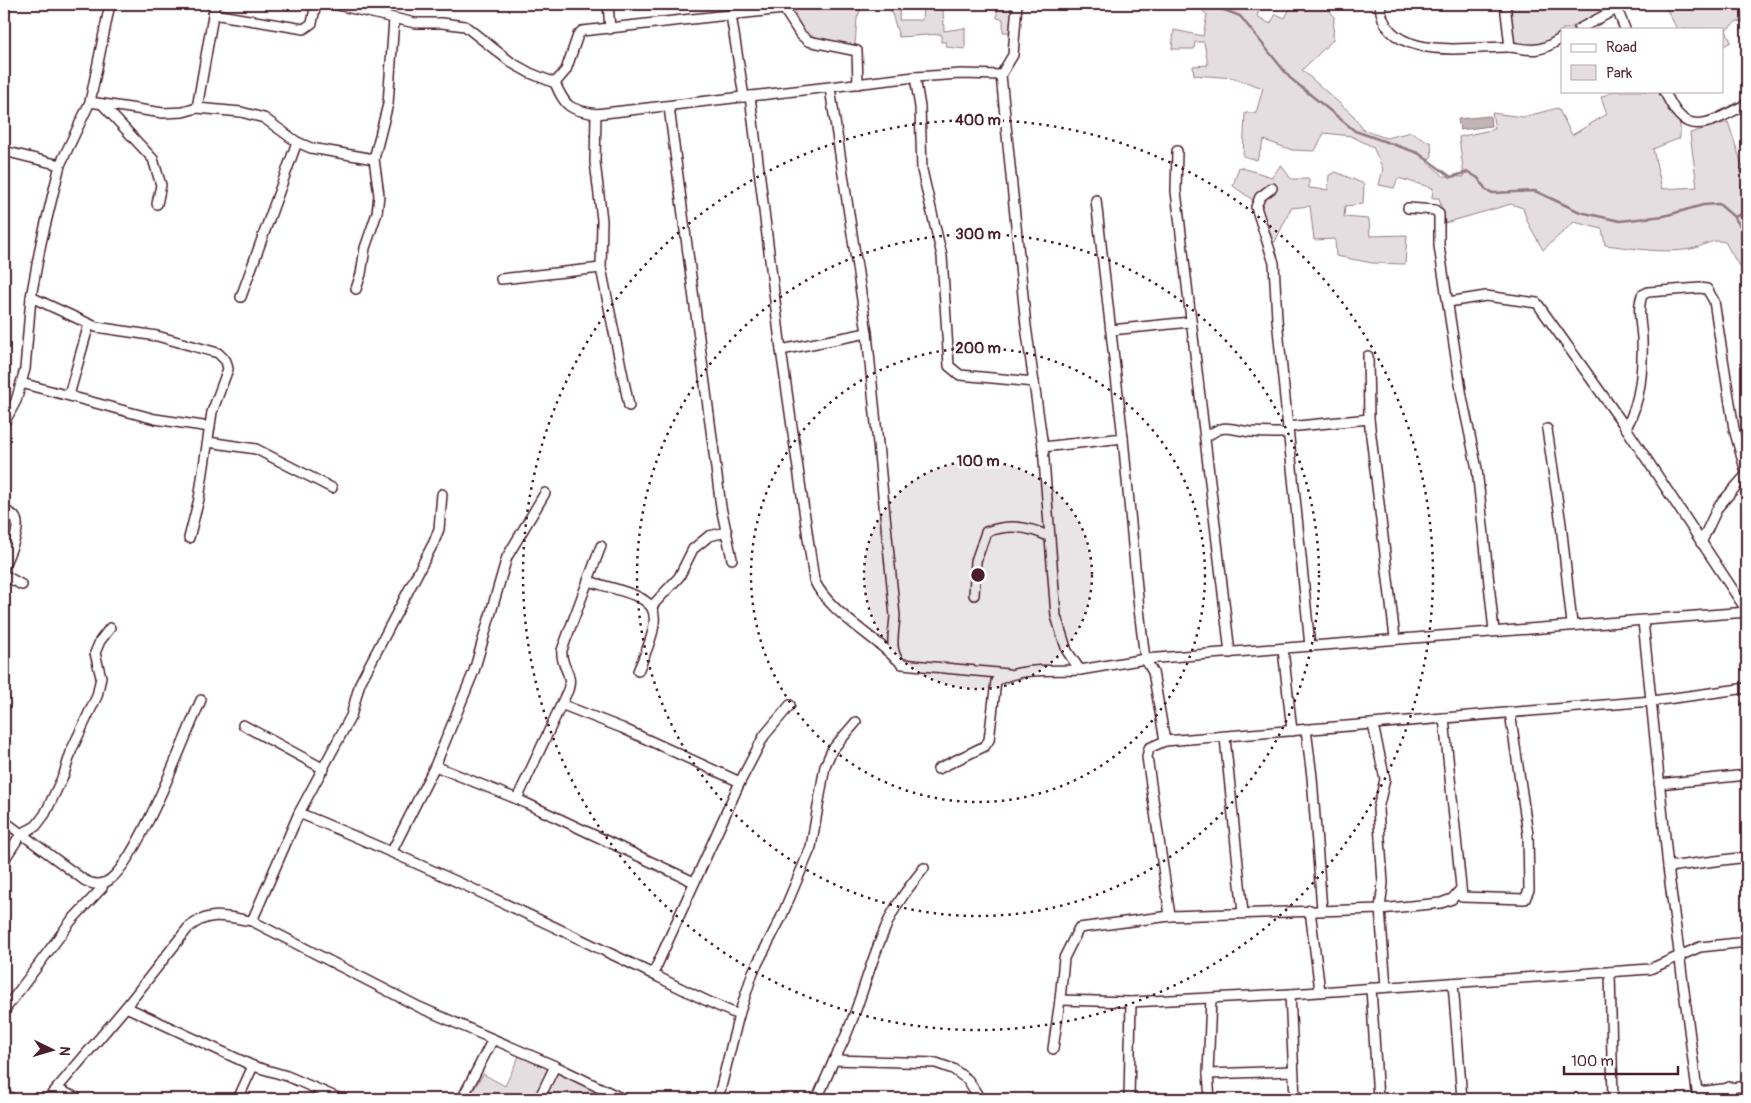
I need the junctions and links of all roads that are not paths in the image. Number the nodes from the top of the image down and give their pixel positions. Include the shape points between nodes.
1 (110, 4) edge
2 (215, 4) edge
3 (316, 4) edge
4 (333, 4) edge
5 (608, 4) edge
6 (1017, 4) edge
7 (1380, 4) edge
8 (1505, 4) edge
9 (1626, 4) edge
10 (784, 6) edge
11 (1617, 9) junction
12 (213, 14) junction
13 (730, 16) junction
14 (394, 18) junction
15 (1581, 28) edge
16 (1625, 28) edge
17 (610, 30) junction
18 (1561, 38) edge
19 (1510, 47) junction
20 (1001, 75) junction
21 (914, 77) junction
22 (555, 83) junction
23 (858, 84) junction
24 (830, 88) junction
25 (1665, 92) edge
26 (747, 97) junction
27 (90, 102) junction
28 (102, 104) junction
29 (1747, 104) edge
30 (669, 107) junction
31 (197, 108) junction
32 (596, 114) junction
33 (297, 142) junction
34 (4, 151) edge
35 (1177, 151) dead end
36 (374, 159) junction
37 (60, 165) junction
38 (1272, 188) dead end
39 (1096, 200) dead end
40 (157, 204) dead end
41 (1408, 208) dead end
42 (601, 268) junction
43 (501, 279) dead end
44 (356, 289) dead end
45 (31, 297) junction
46 (241, 297) dead end
47 (1448, 302) junction
48 (1190, 322) junction
49 (89, 324) junction
50 (1110, 330) junction
51 (867, 332) junction
52 (781, 350) junction
53 (1368, 356) dead end
54 (1034, 382) junction
55 (21, 383) junction
56 (69, 395) junction
57 (629, 406) dead end
58 (1369, 419) junction
59 (4, 423) edge
60 (210, 427) junction
61 (1626, 428) junction
62 (1288, 430) junction
63 (1547, 430) dead end
64 (1206, 437) junction
65 (1123, 438) junction
66 (208, 442) junction
67 (1043, 448) junction
68 (1747, 475) edge
69 (332, 488) dead end
70 (545, 492) dead end
71 (442, 494) dead end
72 (4, 510) edge
73 (726, 532) junction
74 (1048, 536) junction
75 (189, 538) dead end
76 (1701, 543) junction
77 (601, 546) dead end
78 (732, 559) dead end
79 (4, 566) edge
80 (4, 575) edge
81 (588, 580) junction
82 (22, 585) dead end
83 (974, 595) dead end
84 (652, 606) junction
85 (1747, 611) edge
86 (1643, 621) junction
87 (1572, 624) junction
88 (110, 628) dead end
89 (1494, 631) junction
90 (1395, 638) junction
91 (1310, 646) junction
92 (1283, 649) junction
93 (1230, 653) junction
94 (895, 658) junction
95 (1146, 659) junction
96 (1080, 670) junction
97 (638, 671) dead end
98 (1008, 674) junction
99 (1747, 688) edge
100 (201, 700) dead end
101 (1652, 701) junction
102 (563, 705) junction
103 (790, 705) dead end
104 (1510, 712) junction
105 (1444, 718) junction
106 (856, 722) dead end
107 (243, 725) dead end
108 (1372, 725) junction
109 (1306, 729) junction
110 (1292, 731) junction
111 (1225, 738) junction
112 (1165, 741) junction
113 (435, 766) junction
114 (938, 769) dead end
115 (324, 770) junction
116 (1747, 775) edge
117 (740, 782) junction
118 (1659, 784) junction
119 (517, 799) junction
120 (299, 813) junction
121 (4, 821) edge
122 (21, 834) junction
123 (392, 851) junction
124 (1747, 857) edge
125 (4, 860) edge
126 (1668, 867) junction
127 (924, 868) dead end
128 (694, 882) junction
129 (103, 883) junction
130 (1460, 890) junction
131 (1380, 908) junction
132 (1310, 910) junction
133 (1322, 910) junction
134 (1243, 913) junction
135 (1170, 916) junction
136 (252, 921) junction
137 (1747, 942) edge
138 (1679, 956) junction
139 (1610, 972) junction
140 (653, 974) junction
141 (1453, 983) junction
142 (1386, 987) junction
143 (1371, 988) junction
144 (1320, 992) junction
145 (1290, 994) junction
146 (1211, 998) junction
147 (1060, 1000) junction
148 (1131, 1002) junction
149 (5, 1005) edge
150 (126, 1007) junction
151 (739, 1015) junction
152 (493, 1039) junction
153 (1053, 1049) dead end
154 (834, 1060) junction
155 (253, 1066) junction
156 (555, 1066) junction
157 (1293, 1071) junction
158 (1208, 1074) junction
159 (1747, 1086) edge
160 (1729, 1087) junction
161 (57, 1089) junction
162 (4, 1093) edge
163 (1698, 1096) edge
164 (12, 1099) edge
165 (48, 1099) edge
166 (79, 1099) edge
167 (238, 1099) edge
168 (340, 1099) edge
169 (462, 1099) edge
170 (538, 1099) edge
171 (623, 1099) edge
172 (718, 1099) edge
173 (817, 1099) edge
174 (980, 1099) edge
175 (1129, 1099) edge
176 (1210, 1099) edge
177 (1295, 1099) edge
178 (1378, 1099) edge
179 (1462, 1099) edge
180 (1613, 1099) edge
181 (1730, 1099) edge

1 - 27 street
2 - 12 street
3 - 12 street via 312,23 304,29
4 - 14 street
5 - 17 street
6 - 20 street via 1013,54
7 - 19 street via 1383,18 1391,30 1421,47 1446,50
8 - 19 street
9 - 11 street
10 - 13 street
10 - 23 street via 800,34 808,41 857,51
11 - 15 street
11 - 16 street
12 - 31 street
13 - 17 street
13 - 26 street
14 - 22 street via 415,23 465,26 512,63
14 - 36 street via 388,104
17 - 22 street via 580,33 566,70
18 - 19 street via 1538,49
20 - 21 street
20 - 54 street
21 - 23 street
21 - 54 street via 920,107 922,170 942,256 949,366 960,375
22 - 32 street via 569,107
23 - 24 street
24 - 26 street
24 - 51 street
25 - 29 street via 1678,114 1693,124 1710,122
26 - 30 street
26 - 52 street
27 - 28 street
27 - 37 street
28 - 31 street via 163,113
28 - 40 street via 153,159 161,186
30 - 32 street
30 - 73 street
31 - 33 street via 241,112 264,118
32 - 42 street via 595,162 602,220
33 - 36 street via 310,148
33 - 46 street
34 - 37 street
35 - 48 street via 1176,191
36 - 44 street via 379,196 377,213
37 - 45 street
38 - 62 street via 1260,197 1256,207 1275,269
39 - 50 street
41 - 47 street via 1435,210 1439,214 1439,246
42 - 43 street
42 - 57 street
45 - 49 street
45 - 55 street via 27,356
47 - 61 street via 1486,296 1537,303
47 - 89 street via 1477,469
48 - 50 street
48 - 64 street
49 - 56 street
49 - 60 street via 158,336 222,356 228,369 214,405
50 - 65 street
51 - 52 street
51 - 94 street via 895,616
52 - 94 street via 814,580 832,604
53 - 58 street
54 - 67 street
55 - 56 street
55 - 59 street
56 - 60 street via 155,419
58 - 62 street
58 - 90 street
60 - 66 street
61 - 68 street via 1637,404 1640,385 1642,338 1639,303 1642,296 1648,292 1707,289 1714,301 1734,429
61 - 76 street
62 - 64 street via 1251,432 1229,427
62 - 91 street
63 - 87 street
64 - 93 street
65 - 67 street
65 - 95 street
66 - 69 street via 256,449
66 - 75 street
67 - 74 street
68 - 76 street via 1718,508
70 - 113 street via 507,557 484,630 483,646
71 - 115 street via 439,529 434,542 360,683 351,716
72 - 79 street via 15,516 17,534
73 - 78 street
73 - 84 street via 709,536 692,549 679,577
74 - 83 street via 1014,525 986,532 976,561
74 - 96 street via 1056,616 1067,650
76 - 85 street
77 - 81 street
80 - 82 street
81 - 84 street via 638,596
81 - 102 street via 562,650 561,659 571,681
84 - 97 street via 656,616 655,628
85 - 86 street
86 - 87 street
86 - 101 street
87 - 89 street
88 - 122 street via 95,653 101,678 97,696 64,774 45,814 36,826
89 - 90 street
90 - 91 street
91 - 92 street
92 - 93 street
92 - 110 street
93 - 95 street
94 - 98 street via 902,664
95 - 96 street
95 - 112 street via 1153,672
96 - 98 street
98 - 114 street via 996,682 991,733 985,746
99 - 101 street
100 - 129 street via 143,831 120,868
101 - 104 street
101 - 118 street
102 - 117 street
102 - 119 street
103 - 117 street via 764,736
104 - 105 street
104 - 130 street via 1528,834 1529,890 1525,899 1516,900 1462,896
105 - 108 street
105 - 130 street
106 - 151 street via 832,750 825,766 811,847 781,918 753,972
107 - 115 street
108 - 109 street
108 - 131 street via 1385,779 1378,809 1383,884
109 - 110 street
109 - 133 street
110 - 111 street
111 - 112 street
111 - 134 street
112 - 135 street via 1149,748 1146,757
113 - 119 street
113 - 123 street
115 - 120 street
116 - 118 street
117 - 128 street
118 - 126 street
119 - 128 street
120 - 123 street
120 - 136 street
121 - 122 street
122 - 125 street
122 - 129 street via 84,880 91,884
123 - 140 street
124 - 126 street
126 - 138 street
127 - 154 street via 903,895 885,928 846,1038
128 - 140 street
129 - 149 street
130 - 131 street via 1452,899 1441,903
131 - 133 street
131 - 142 street
132 - 133 street
132 - 134 street
132 - 144 street
134 - 135 street
135 - 147 street via 1079,928 1064,958
136 - 150 street via 217,916 199,919 188,928
136 - 152 street via 420,1007
137 - 138 street via 1700,947
138 - 139 street via 1650,969
138 - 163 street
139 - 141 street
139 - 180 street
140 - 151 street
141 - 142 street
141 - 179 street
142 - 143 street
143 - 144 street
143 - 178 street
144 - 145 street
145 - 146 street
145 - 157 street
146 - 148 street
146 - 158 street
147 - 148 street
147 - 153 street
148 - 175 street
150 - 155 street
150 - 161 street
151 - 172 street
152 - 156 street
152 - 169 street
154 - 173 street
154 - 174 street via 936,1063 953,1069 968,1080
155 - 167 street
155 - 168 street via 287,1076
156 - 170 street
156 - 171 street
157 - 158 street
157 - 177 street
158 - 176 street
159 - 160 street
160 - 163 street
160 - 181 street
161 - 165 street
161 - 166 street
162 - 164 street

